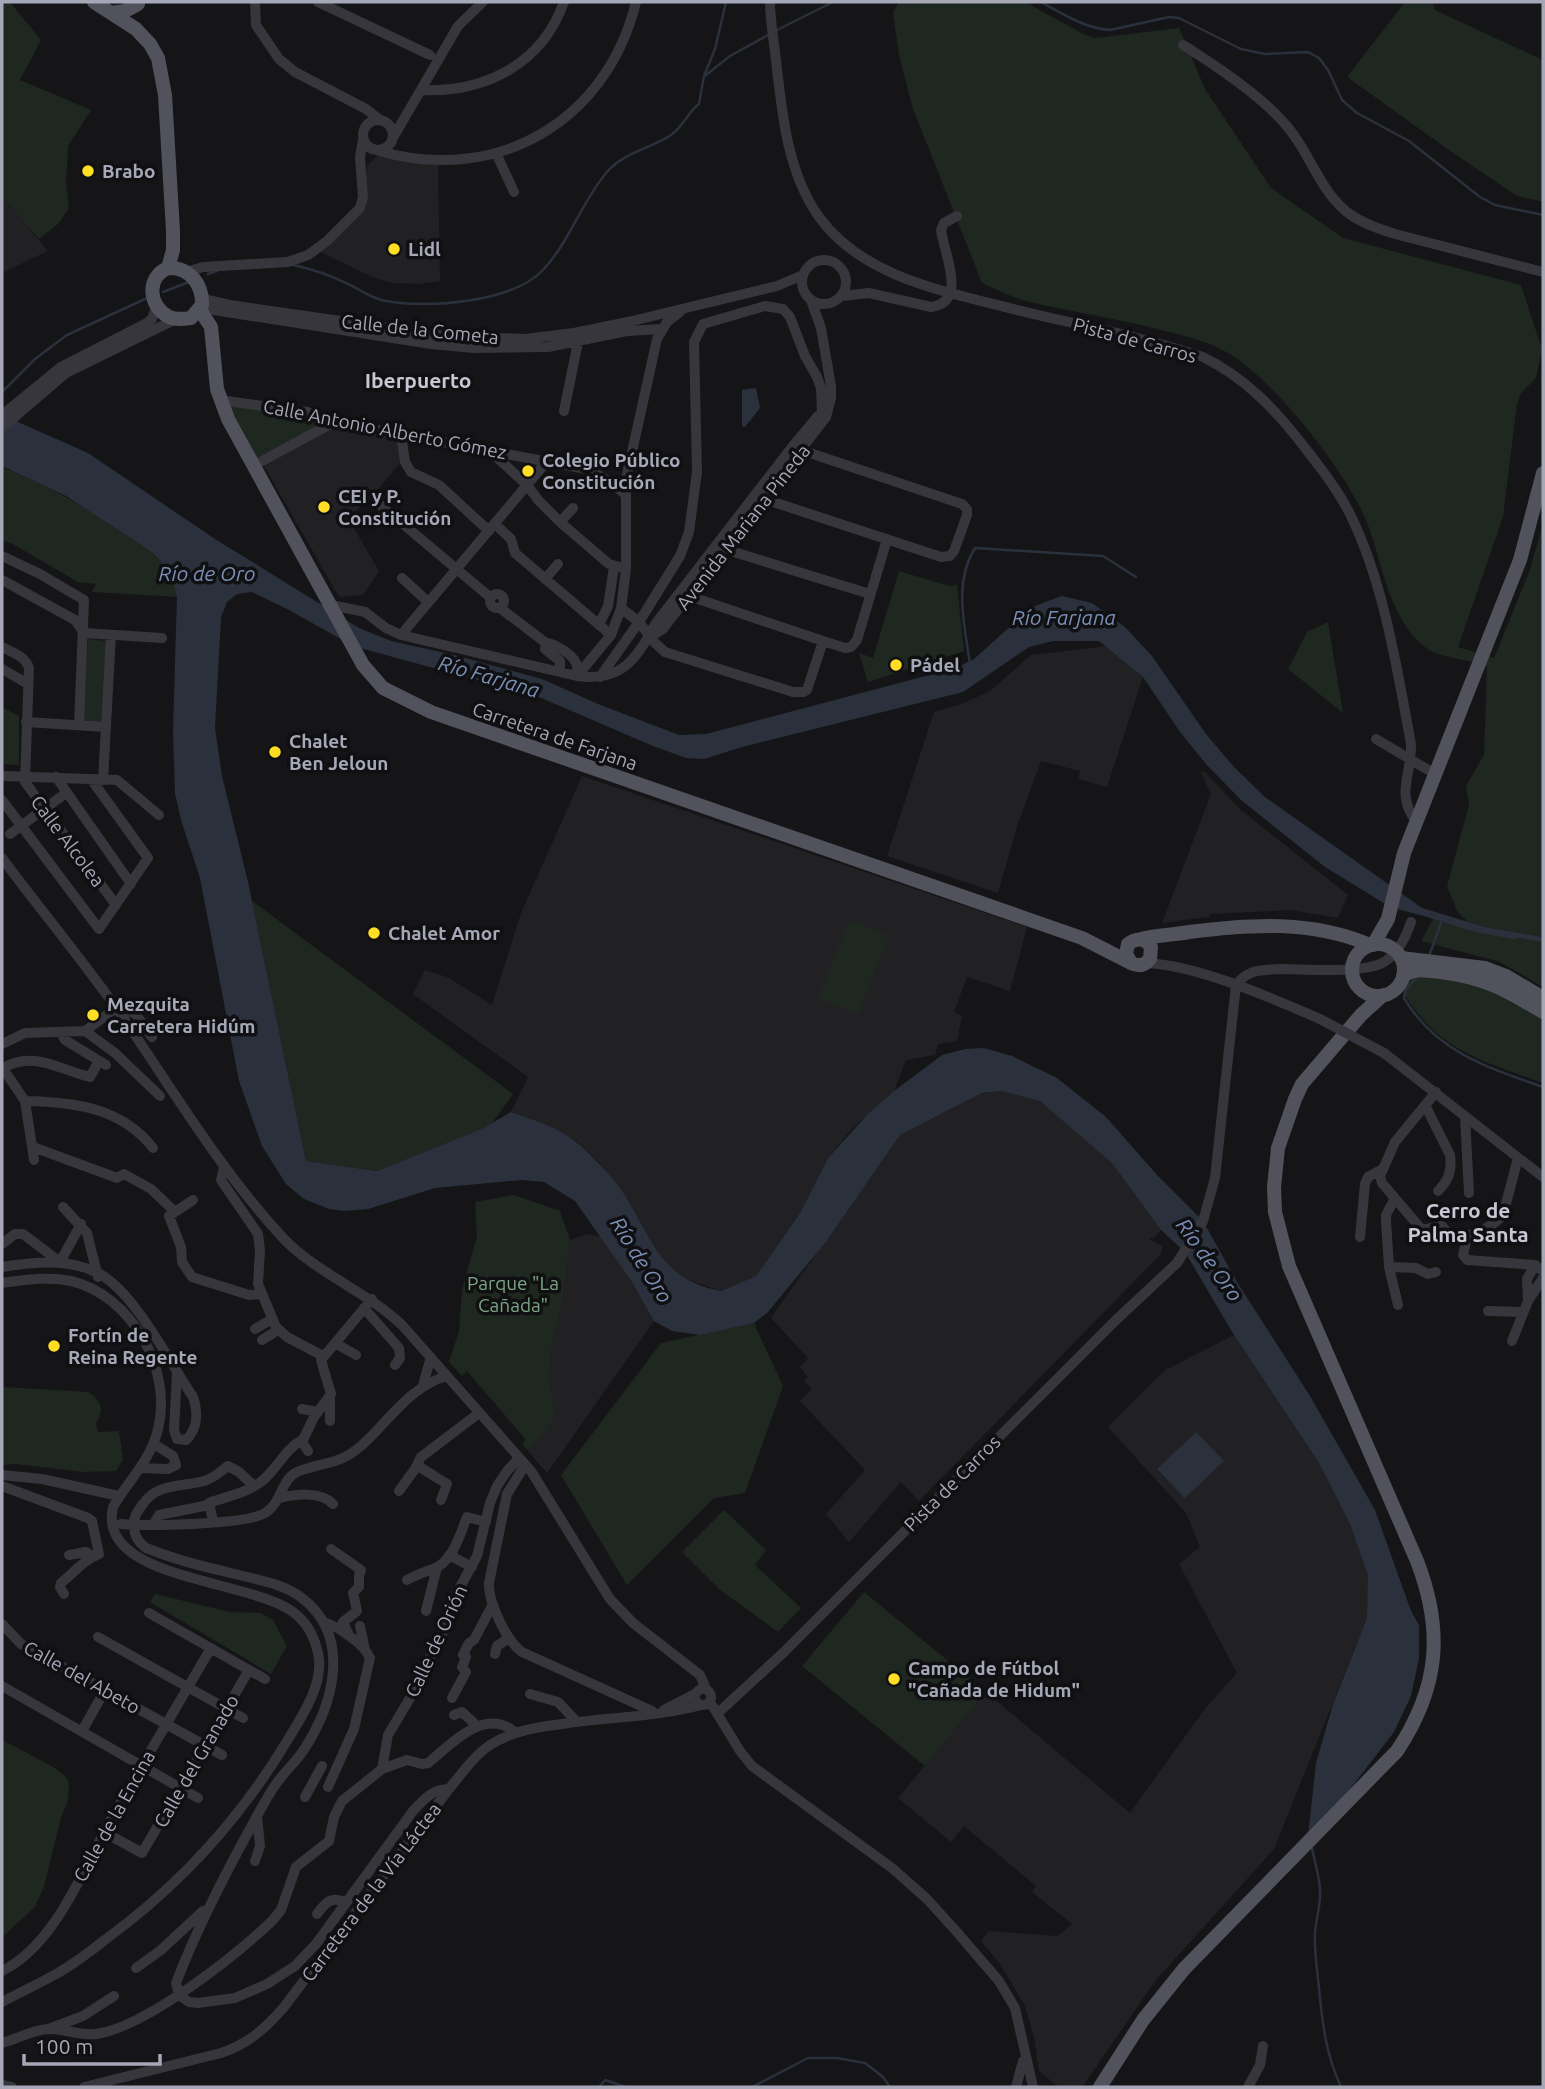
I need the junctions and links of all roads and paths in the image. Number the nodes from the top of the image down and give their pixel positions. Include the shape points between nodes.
1 (94, 2) edge
2 (255, 2) edge
3 (318, 2) edge
4 (483, 2) edge
5 (564, 2) edge
6 (636, 2) edge
7 (770, 2) edge
8 (139, 3) edge
9 (111, 13) junction
10 (136, 29) junction
11 (1184, 45) dead end
12 (430, 55) dead end
13 (421, 90) junction
14 (357, 106) junction
15 (380, 120) junction
16 (365, 126) junction
17 (363, 139) junction
18 (393, 139) junction
19 (377, 150) junction
20 (496, 153) junction
21 (417, 158) junction
22 (362, 166) junction
23 (513, 192) dead end
24 (957, 216) dead end
25 (211, 269) junction
26 (179, 270) junction
27 (1543, 272) edge
28 (803, 275) junction
29 (846, 277) junction
30 (198, 284) junction
31 (777, 286) junction
32 (869, 293) junction
33 (949, 293) junction
34 (842, 296) junction
35 (809, 298) junction
36 (831, 304) junction
37 (157, 305) junction
38 (689, 307) junction
39 (194, 311) junction
40 (658, 314) junction
41 (821, 328) junction
42 (662, 329) junction
43 (578, 342) junction
44 (219, 400) junction
45 (565, 411) dead end
46 (825, 411) junction
47 (2, 415) edge
48 (334, 422) junction
49 (2, 428) edge
50 (401, 434) junction
51 (488, 449) junction
52 (796, 450) junction
53 (548, 460) junction
54 (253, 466) junction
55 (1543, 473) edge
56 (528, 486) junction
57 (625, 494) junction
58 (759, 498) junction
59 (378, 503) dead end
60 (573, 508) dead end
61 (560, 522) junction
62 (492, 528) junction
63 (520, 530) dead end
64 (511, 539) junction
65 (887, 539) junction
66 (722, 546) junction
67 (2, 556) edge
68 (680, 556) junction
69 (558, 564) dead end
70 (614, 567) junction
71 (699, 568) junction
72 (456, 569) junction
73 (626, 569) junction
74 (401, 578) dead end
75 (545, 579) junction
76 (2, 580) edge
77 (870, 594) junction
78 (684, 595) junction
79 (428, 602) junction
80 (332, 608) junction
81 (621, 608) junction
82 (639, 622) junction
83 (599, 625) junction
84 (84, 633) junction
85 (111, 635) junction
86 (401, 635) junction
87 (611, 635) junction
88 (650, 637) junction
89 (162, 638) dead end
90 (823, 641) junction
91 (546, 643) junction
92 (2, 647) edge
93 (2, 669) edge
94 (560, 671) junction
95 (577, 676) junction
96 (600, 677) junction
97 (28, 684) junction
98 (26, 722) junction
99 (79, 725) junction
100 (106, 727) junction
101 (1376, 739) dead end
102 (1412, 761) junction
103 (1435, 774) junction
104 (2, 776) edge
105 (23, 776) junction
106 (56, 777) junction
107 (90, 779) junction
108 (103, 780) junction
109 (66, 793) junction
110 (2, 800) edge
111 (43, 809) junction
112 (159, 815) dead end
113 (1416, 821) junction
114 (21, 826) junction
115 (10, 834) dead end
116 (2, 858) edge
117 (131, 884) junction
118 (116, 905) junction
119 (1388, 919) junction
120 (1411, 922) dead end
121 (1181, 933) junction
122 (1343, 936) junction
123 (1082, 938) junction
124 (1137, 940) junction
125 (1372, 945) junction
126 (1396, 953) junction
127 (1150, 956) junction
128 (1131, 963) junction
129 (1354, 963) junction
130 (1423, 965) junction
131 (1463, 970) junction
132 (1403, 976) junction
133 (1236, 985) junction
134 (1361, 989) junction
135 (1383, 995) junction
136 (1543, 998) edge
137 (119, 1012) junction
138 (1543, 1012) edge
139 (1362, 1015) junction
140 (85, 1031) junction
141 (61, 1033) junction
142 (152, 1037) dead end
143 (2, 1044) edge
144 (2, 1067) edge
145 (1436, 1092) junction
146 (160, 1096) dead end
147 (24, 1101) junction
148 (1425, 1105) junction
149 (1465, 1116) junction
150 (33, 1147) junction
151 (153, 1147) dead end
152 (1518, 1158) junction
153 (34, 1160) dead end
154 (224, 1167) junction
155 (1381, 1170) junction
156 (1543, 1177) edge
157 (1438, 1191) dead end
158 (1469, 1193) dead end
159 (1395, 1198) junction
160 (193, 1200) dead end
161 (64, 1207) dead end
162 (174, 1211) junction
163 (81, 1224) junction
164 (1360, 1237) dead end
165 (1467, 1237) junction
166 (2, 1244) edge
167 (60, 1262) junction
168 (2, 1267) edge
169 (1389, 1267) junction
170 (1539, 1268) edge
171 (98, 1272) junction
172 (1436, 1272) dead end
173 (1543, 1278) edge
174 (2, 1283) edge
175 (95, 1290) junction
176 (261, 1294) junction
177 (1528, 1301) junction
178 (368, 1303) junction
179 (1398, 1305) dead end
180 (1488, 1311) dead end
181 (1523, 1312) junction
182 (271, 1318) junction
183 (255, 1329) dead end
184 (282, 1333) junction
185 (262, 1340) dead end
186 (1512, 1341) dead end
187 (335, 1343) junction
188 (287, 1350) dead end
189 (356, 1355) dead end
190 (166, 1356) junction
191 (323, 1356) junction
192 (430, 1357) junction
193 (153, 1361) junction
194 (395, 1365) dead end
195 (177, 1373) junction
196 (447, 1376) junction
197 (423, 1385) junction
198 (330, 1398) junction
199 (302, 1409) dead end
200 (318, 1412) junction
201 (479, 1413) junction
202 (330, 1421) dead end
203 (154, 1444) junction
204 (522, 1461) junction
205 (418, 1466) junction
206 (140, 1468) junction
207 (2, 1475) edge
208 (2, 1486) edge
209 (254, 1486) junction
210 (399, 1491) dead end
211 (507, 1494) junction
212 (119, 1496) junction
213 (280, 1499) junction
214 (441, 1500) dead end
215 (335, 1502) dead end
216 (209, 1505) junction
217 (213, 1521) junction
218 (486, 1521) junction
219 (121, 1524) dead end
220 (153, 1525) junction
221 (134, 1528) junction
222 (331, 1549) dead end
223 (69, 1555) dead end
224 (96, 1555) junction
225 (449, 1555) junction
226 (437, 1567) junction
227 (472, 1567) junction
228 (224, 1572) junction
229 (407, 1580) dead end
230 (220, 1584) junction
231 (64, 1594) dead end
232 (493, 1604) junction
233 (426, 1611) dead end
234 (149, 1613) dead end
235 (323, 1622) junction
236 (2, 1624) edge
237 (360, 1626) dead end
238 (98, 1637) dead end
239 (509, 1638) junction
240 (354, 1641) junction
241 (211, 1648) junction
242 (370, 1651) junction
243 (495, 1654) dead end
244 (249, 1670) junction
245 (265, 1679) dead end
246 (2, 1686) edge
247 (188, 1687) junction
248 (105, 1690) junction
249 (699, 1691) junction
250 (530, 1694) dead end
251 (452, 1698) dead end
252 (705, 1703) junction
253 (226, 1709) junction
254 (658, 1712) junction
255 (718, 1713) junction
256 (454, 1715) dead end
257 (243, 1718) dead end
258 (577, 1722) junction
259 (166, 1724) junction
260 (477, 1726) junction
261 (82, 1731) junction
262 (515, 1732) junction
263 (205, 1746) junction
264 (222, 1755) dead end
265 (142, 1766) junction
266 (382, 1769) junction
267 (335, 1773) junction
268 (328, 1787) dead end
269 (180, 1788) junction
270 (449, 1788) junction
271 (305, 1797) dead end
272 (198, 1798) dead end
273 (257, 1816) junction
274 (104, 1832) junction
275 (255, 1861) dead end
276 (346, 1902) junction
277 (207, 1908) junction
278 (317, 1914) dead end
279 (136, 1968) dead end
280 (2, 1970) edge
281 (180, 1995) junction
282 (114, 1996) dead end
283 (2, 2002) edge
284 (49, 2029) junction
285 (2, 2043) edge
286 (1263, 2046) dead end
287 (1024, 2055) junction
288 (2, 2085) edge
289 (1099, 2085) edge
290 (12, 2087) edge
291 (84, 2087) edge
292 (1016, 2087) edge
293 (1033, 2087) edge
294 (1248, 2087) edge

1 - 9 main road
2 - 14 street via 256,25 279,59
3 - 12 street
4 - 13 street via 458,26
5 - 13 street via 542,42 508,72 472,87
6 - 20 street via 614,62 582,104 553,128
7 - 33 street, Pista de Carros via 790,149 805,193 820,218 874,263
8 - 9 main road
8 - 10 main road
9 - 10 main road
10 - 26 main road via 155,51 163,79 173,250
11 - 27 street via 1275,113 1296,137 1335,201 1351,216 1395,234
13 - 18 street
14 - 15 street
14 - 16 street
15 - 16 street
15 - 18 street via 390,125
16 - 17 street
17 - 19 street
17 - 22 street
18 - 19 street via 387,148
18 - 21 street via 403,152
19 - 21 street
19 - 22 street
20 - 21 street
20 - 23 street
22 - 25 street via 360,208 308,255 288,262
24 - 33 street via 944,223 940,232 952,273
25 - 26 street
25 - 30 street
26 - 30 main road
26 - 37 main road via 158,275 153,282
28 - 29 street via 810,265 825,260 837,264
28 - 31 street, Calle de la Cometa
28 - 35 street via 802,286
29 - 32 street
29 - 34 street
30 - 39 main road
31 - 35 street
31 - 38 street, Calle de la Cometa
32 - 33 street via 931,307 942,303
32 - 34 street
33 - 102 street, Pista de Carros via 1203,357 1236,375 1274,410 1336,488 1360,537 1391,634
34 - 36 street
35 - 36 street
35 - 41 street
36 - 41 street
37 - 39 main road via 167,316
37 - 47 street via 147,323 61,367
38 - 40 street, Calle de la Cometa
38 - 42 street, Calle de la Cometa
39 - 40 street, Calle de la Cometa via 230,305 445,336 503,339 574,333
39 - 43 street, Calle de la Cometa via 464,347 525,348
39 - 44 main road, Carretera de Farjana via 214,347
39 - 49 street via 66,373
40 - 42 street
41 - 46 street via 831,393
42 - 43 street, Calle de la Cometa
42 - 57 street
43 - 45 street
44 - 48 street, Calle Antonio Alberto Gómez via 307,412
44 - 54 main road, Carretera de Farjana
46 - 52 street, Avenida Mariana Pineda via 825,420
46 - 68 street via 821,388 783,309 771,305 708,320 694,342 697,472 692,519
48 - 50 street, Calle Antonio Alberto Gómez
48 - 54 street
50 - 51 street, Calle Antonio Alberto Gómez
50 - 62 street via 404,462 411,472 439,485
51 - 53 street, Calle Antonio Alberto Gómez
51 - 56 street
52 - 58 street, Avenida Mariana Pineda
52 - 65 street via 964,506 967,515 950,556
53 - 56 street
53 - 57 street, Calle Antonio Alberto Gómez via 598,474
54 - 80 main road, Carretera de Farjana
55 - 103 main road via 1520,560
56 - 61 street
56 - 62 street
57 - 73 street
58 - 65 street
58 - 66 street, Avenida Mariana Pineda
59 - 72 street
60 - 61 street
61 - 70 street
62 - 64 street
62 - 72 street
63 - 64 street
64 - 75 street via 515,553
65 - 77 street
66 - 71 street, Avenida Mariana Pineda
66 - 77 street
66 - 78 street, Avenida Mariana Pineda
67 - 84 street via 82,598
68 - 71 street
68 - 82 street
69 - 75 street
70 - 73 street
70 - 83 street via 608,606
71 - 78 street, Avenida Mariana Pineda
72 - 79 street
72 - 91 street via 491,598 502,597 500,608
73 - 81 street
74 - 79 street
75 - 83 street
76 - 84 street via 75,620
77 - 90 street via 857,640 845,648
78 - 88 street, Avenida Mariana Pineda via 661,632
78 - 90 street
79 - 86 street
80 - 86 street via 365,612
80 - 123 main road, Carretera de Farjana via 372,677 383,688 431,712
81 - 82 street
81 - 87 street
82 - 88 street
82 - 96 street
83 - 87 street
84 - 85 street
84 - 99 street
85 - 89 street
85 - 100 street
86 - 94 street
87 - 95 street
88 - 90 street via 665,652 793,692 808,687
88 - 96 street, Avenida Mariana Pineda via 622,668
91 - 94 street via 545,649 560,661
91 - 95 street via 573,659
92 - 97 street via 27,662
93 - 97 street
94 - 95 street
95 - 96 street
97 - 98 street
98 - 99 street
98 - 105 street
99 - 100 street
100 - 108 street
101 - 102 street
102 - 103 street
102 - 113 street, Pista de Carros via 1405,803
103 - 113 main road
104 - 105 street
105 - 106 street
105 - 111 street, Calle Alcolea
106 - 107 street
106 - 109 street
107 - 108 street
107 - 117 street via 148,858
108 - 112 street via 122,782
109 - 111 street
109 - 117 street
110 - 114 street
111 - 114 street
111 - 118 street, Calle Alcolea
113 - 119 main road
114 - 115 street
114 - 118 street via 99,929
116 - 137 street
117 - 118 street
119 - 125 main road
119 - 126 main road
120 - 126 street
121 - 122 main road, Carretera de Farjana via 1281,925
121 - 124 main road, Carretera de Farjana
121 - 127 main road, Carretera de Farjana
122 - 125 main road, Carretera de Farjana
122 - 129 main road
123 - 124 main road, Carretera de Farjana
123 - 128 main road, Carretera de Farjana
124 - 127 main road via 1149,943
124 - 128 main road via 1126,948
125 - 126 main road, Carretera de Farjana
125 - 129 main road
126 - 129 street via 1371,967
126 - 130 main road
126 - 132 main road
127 - 128 main road via 1139,965
127 - 133 street
129 - 133 street via 1259,970
129 - 134 main road via 1355,981
130 - 131 main road
130 - 132 main road
131 - 136 main road via 1496,972
131 - 138 main road
132 - 135 main road via 1398,987
133 - 145 street, bridge via 1320,1019 1384,1053
133 - 255 street, Pista de Carros via 1215,1178 1203,1220 1185,1252 1166,1276
134 - 135 main road
134 - 139 main road
135 - 139 main road
137 - 140 street
137 - 142 street via 134,1012
137 - 154 street
139 - 289 main road via 1302,1084 1278,1148 1274,1187 1278,1228 1289,1266 1417,1561 1433,1612 1434,1653 1421,1709 1397,1751 1373,1778 1184,1969
140 - 141 street
140 - 146 street via 115,1052
141 - 143 street via 25,1033
141 - 144 street via 103,1063 90,1077 35,1061
144 - 147 street
145 - 148 street
145 - 149 street
147 - 150 street
147 - 151 street via 61,1101 94,1108 135,1128
148 - 155 street via 1395,1142
148 - 157 street via 1450,1155 1449,1177
149 - 152 street
149 - 158 street
150 - 153 street
150 - 162 street via 117,1178 124,1174 151,1189
152 - 156 street
152 - 165 street via 1503,1214
154 - 176 street via 221,1180 258,1234
154 - 178 street via 291,1246
155 - 159 street via 1382,1183
155 - 164 street via 1365,1184
159 - 165 street via 1422,1230 1442,1226 1451,1236
159 - 169 street via 1386,1215
160 - 162 street
161 - 163 street
162 - 176 street via 169,1217 182,1262 192,1277 249,1295
163 - 167 street
163 - 171 street
165 - 170 street via 1463,1255 1467,1260
166 - 167 street via 23,1234
167 - 168 street
167 - 171 street
169 - 172 street
169 - 179 street
170 - 177 street via 1527,1279
171 - 175 street
171 - 190 street via 136,1310
173 - 177 street
174 - 175 street via 57,1279
175 - 193 street via 118,1305 143,1338
176 - 182 street
177 - 181 street
178 - 187 street
178 - 192 street via 402,1325
178 - 194 street via 399,1348
180 - 181 street
181 - 186 street
182 - 183 street
182 - 184 street
184 - 185 street
184 - 188 street
184 - 191 street
187 - 189 street
187 - 191 street
190 - 193 street
190 - 195 street
191 - 198 street
192 - 196 street
192 - 197 street
193 - 203 street via 161,1410
195 - 195 street via 174,1430 177,1438 186,1440 195,1425 196,1406
196 - 197 street
196 - 201 street
197 - 213 street via 352,1453 291,1476
198 - 200 street
198 - 202 street
199 - 200 street
200 - 209 street via 305,1446 292,1447
201 - 204 street
201 - 205 street via 434,1445
203 - 206 street
203 - 206 street via 167,1452 160,1469
204 - 211 street
204 - 218 street, Calle de Orión via 497,1486
204 - 249 street via 610,1599 704,1681
205 - 210 street
205 - 214 street via 447,1484
206 - 212 street
207 - 212 street
208 - 224 street via 98,1522
209 - 216 street
209 - 221 street via 228,1466 205,1480 150,1495 137,1512
211 - 218 street
211 - 232 street via 489,1583
212 - 230 street via 112,1527 129,1552 148,1563
213 - 215 street via 323,1496
213 - 217 street via 252,1518
216 - 217 street
216 - 220 street via 159,1515
217 - 220 street
218 - 225 street via 467,1517
218 - 227 street, Calle de Orión
219 - 221 street
220 - 221 street
221 - 228 street via 146,1548
222 - 240 street via 361,1570 359,1587 353,1593 357,1611 342,1624
223 - 224 street
224 - 231 street via 61,1583
225 - 226 street
225 - 227 street
226 - 229 street
226 - 233 street
227 - 266 street, Calle de Orión via 453,1600 438,1647 388,1735
228 - 230 street
228 - 235 street via 292,1591 310,1604
230 - 283 street via 276,1602 306,1626 320,1668 305,1709 275,1762 235,1817 170,1888 67,1968
232 - 239 street
232 - 251 street via 463,1655 466,1672
234 - 241 street
235 - 240 street
235 - 273 street via 334,1662 325,1706 304,1749
236 - 248 street, Calle del Abeto via 21,1644
237 - 242 street
238 - 247 street
239 - 243 street via 497,1646
239 - 254 street via 522,1652
240 - 242 street
241 - 244 street
241 - 247 street, Calle de la Encina
242 - 267 street via 357,1717
244 - 245 street
244 - 253 street, Calle del Granado
246 - 261 street
247 - 253 street
247 - 259 street, Calle de la Encina
248 - 259 street, Calle del Abeto
248 - 261 street
249 - 252 street via 710,1693
249 - 254 street, Carretera de la Vía Láctea
250 - 258 street via 558,1702
252 - 254 street, Carretera de la Vía Láctea
252 - 255 street
253 - 257 street
253 - 263 street, Calle del Granado
254 - 258 street, Carretera de la Vía Láctea
255 - 287 street via 740,1751 762,1775 892,1868 956,1931 1008,1994 1020,2024
256 - 260 street via 462,1712
258 - 262 street, Carretera de la Vía Láctea
259 - 263 street, Calle del Abeto
259 - 265 street, Calle de la Encina
260 - 262 street via 495,1722
260 - 266 street via 428,1763 407,1760
261 - 265 street
262 - 270 street, Carretera de la Vía Láctea via 475,1757
263 - 264 street, Calle del Abeto
263 - 269 street, Calle del Granado
265 - 269 street
265 - 274 street, Calle de la Encina
266 - 281 street via 342,1801 329,1841 299,1863 281,1910 272,1921
267 - 268 street
267 - 271 street via 320,1764
269 - 272 street
269 - 274 street, Calle del Granado via 142,1853
270 - 276 street via 431,1793 413,1811
270 - 291 street, Carretera de la Vía Láctea via 261,2032 221,2053
273 - 275 street via 261,1846
273 - 277 street
274 - 280 street, Calle de la Encina via 52,1926 24,1956
276 - 278 street via 330,1900
276 - 281 street via 306,1956 267,1984 235,1998 207,2003 189,2002
277 - 279 street
277 - 281 street via 176,1983
281 - 284 street via 110,2031 82,2034
282 - 284 street via 83,2016
284 - 285 street
286 - 294 street via 1260,2065
287 - 292 street
287 - 293 street
288 - 290 street

